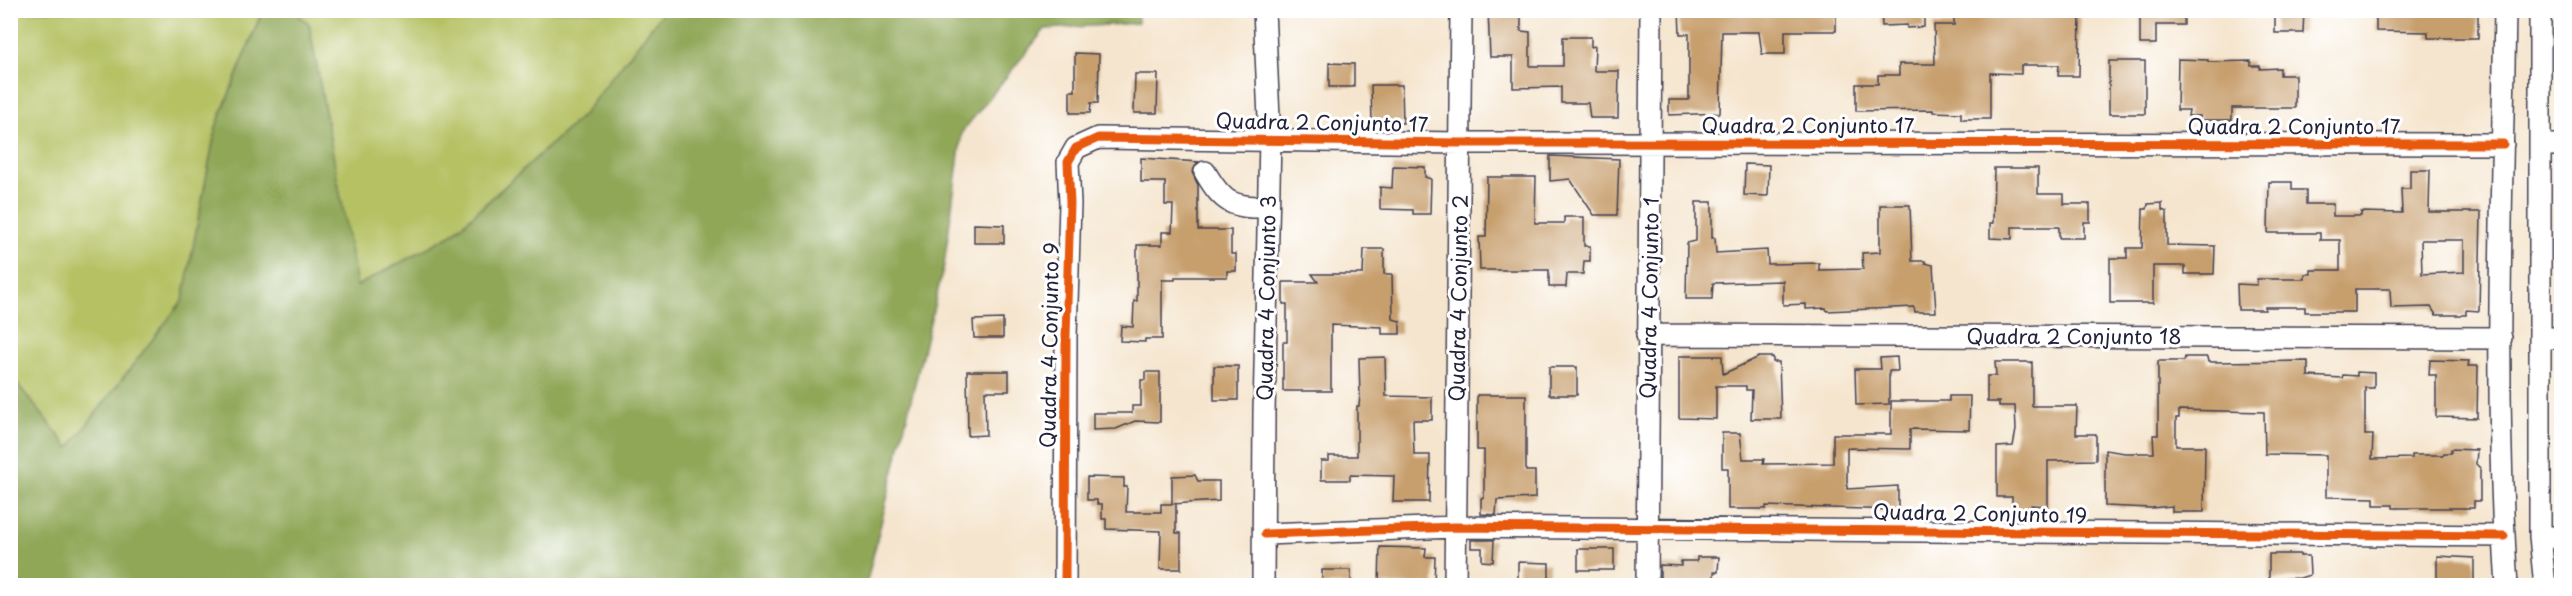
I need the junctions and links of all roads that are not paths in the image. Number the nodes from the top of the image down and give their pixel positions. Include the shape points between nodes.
1 (1264, 10) edge
2 (1461, 10) edge
3 (1651, 10) edge
4 (2505, 10) edge
5 (2540, 10) edge
6 (1113, 137) joint
7 (1270, 139) junction
8 (1461, 143) junction
9 (1652, 143) junction
10 (2503, 144) junction
11 (2540, 145) junction
12 (2562, 145) edge
13 (1205, 172) dead end
14 (1268, 207) junction
15 (1647, 335) junction
16 (2501, 338) junction
17 (2540, 338) junction
18 (2562, 338) edge
19 (1455, 527) junction
20 (1647, 528) junction
21 (1264, 534) junction
22 (2504, 536) junction
23 (2540, 537) junction
24 (2562, 537) edge
25 (1065, 585) edge
26 (1263, 585) edge
27 (1455, 585) edge
28 (1647, 585) edge
29 (2507, 585) edge
30 (2545, 585) edge

1 - 7 street, Quadra 4 Conjunto 3
2 - 8 street, Quadra 4 Conjunto 2
3 - 9 street, Quadra 4 Conjunto 1
4 - 10 street
5 - 11 street
6 - 7 street, Quadra 2 Conjunto 17
6 - 25 street, Quadra 4 Conjunto 9 via 1084,143 1068,162
7 - 8 street, Quadra 2 Conjunto 17
7 - 14 street, Quadra 4 Conjunto 3
8 - 9 street, Quadra 2 Conjunto 17
8 - 19 street, Quadra 4 Conjunto 2
9 - 10 street, Quadra 2 Conjunto 17
9 - 15 street, Quadra 4 Conjunto 1
10 - 16 street
11 - 12 street
11 - 17 street
13 - 14 street via 1219,195 1231,204
14 - 21 street, Quadra 4 Conjunto 3
15 - 16 street, Quadra 2 Conjunto 18
15 - 20 street, Quadra 4 Conjunto 1
16 - 22 street
17 - 18 street
17 - 23 street
19 - 20 street, Quadra 2 Conjunto 19
19 - 21 street, Quadra 2 Conjunto 19
19 - 27 street, Quadra 4 Conjunto 2
20 - 22 street, Quadra 2 Conjunto 19
20 - 28 street, Quadra 4 Conjunto 1
21 - 26 street, Quadra 4 Conjunto 3
22 - 29 street
23 - 24 street
23 - 30 street

